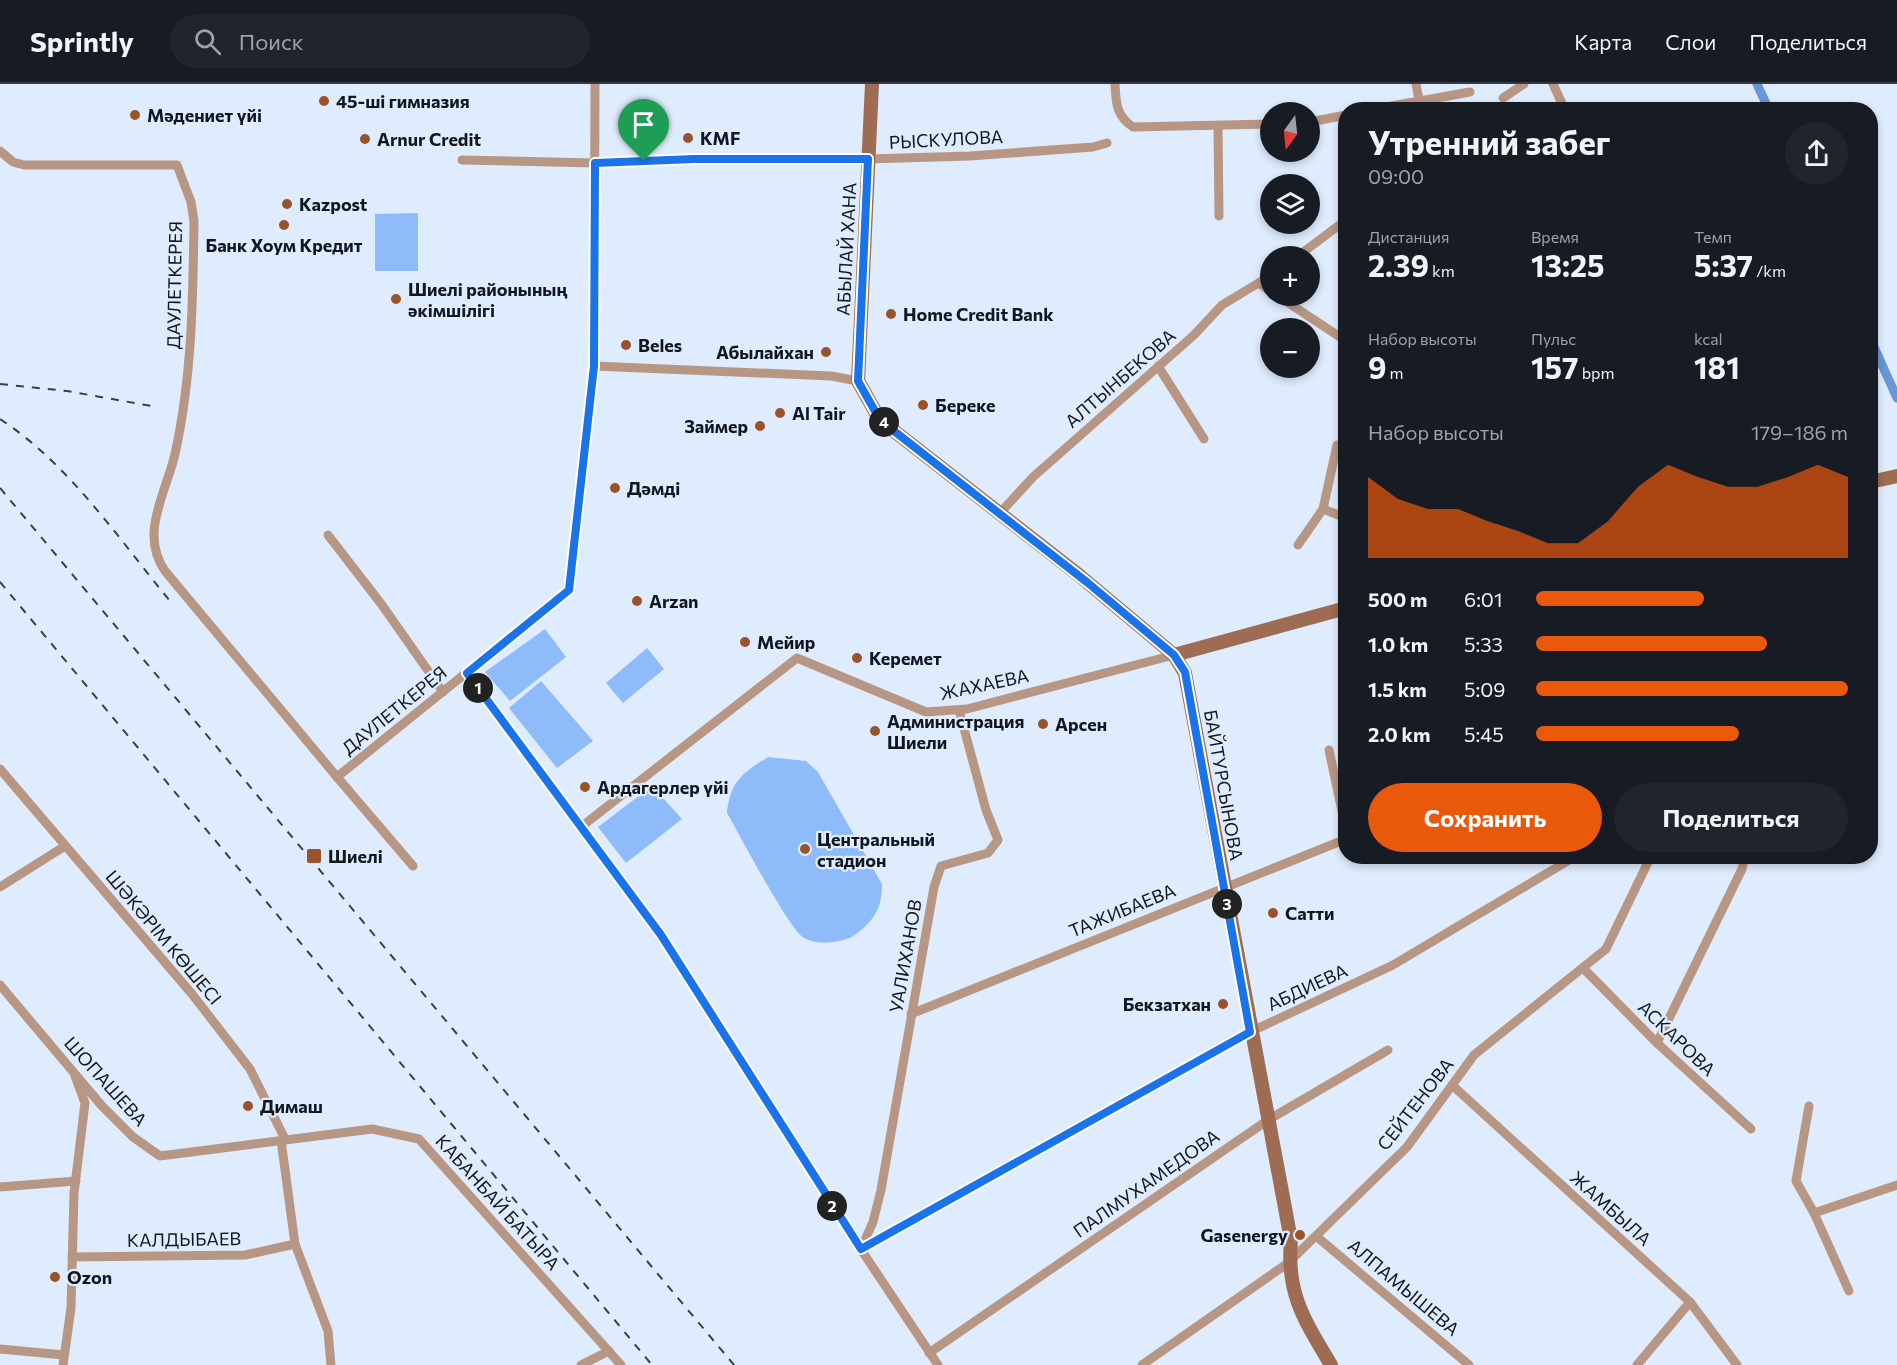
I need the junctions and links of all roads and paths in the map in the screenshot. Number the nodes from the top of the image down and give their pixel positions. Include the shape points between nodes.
1 (595, 84) edge
2 (872, 84) edge
3 (1115, 84) edge
4 (1416, 84) edge
5 (1524, 84) edge
6 (1553, 84) edge
7 (1470, 92) dead end
8 (1503, 98) dead end
9 (1419, 100) junction
10 (1409, 102) edge
11 (1561, 102) edge
12 (1338, 117) edge
13 (1320, 120) edge
14 (1260, 125) edge
15 (1218, 127) junction
16 (1107, 143) dead end
17 (0, 151) edge
18 (868, 159) junction
19 (462, 160) dead end
20 (595, 163) junction
21 (1219, 216) dead end
22 (1338, 226) edge
23 (1311, 246) edge
24 (1259, 283) edge
25 (1293, 306) edge
26 (1338, 336) edge
27 (594, 366) junction
28 (1158, 366) junction
29 (858, 381) junction
30 (1204, 439) dead end
31 (1337, 445) dead end
32 (1897, 476) edge
33 (1878, 480) edge
34 (1323, 508) junction
35 (999, 513) junction
36 (1338, 515) edge
37 (328, 535) dead end
38 (1298, 545) dead end
39 (1338, 610) edge
40 (1174, 655) junction
41 (467, 673) junction
42 (443, 692) junction
43 (958, 710) junction
44 (1329, 750) dead end
45 (0, 769) edge
46 (337, 777) junction
47 (1338, 792) edge
48 (581, 827) junction
49 (1338, 841) edge
50 (65, 846) junction
51 (1563, 864) edge
52 (1647, 864) edge
53 (1743, 864) edge
54 (413, 866) dead end
55 (0, 886) edge
56 (1224, 886) junction
57 (1584, 968) junction
58 (0, 985) edge
59 (911, 1014) junction
60 (1250, 1032) junction
61 (1657, 1043) junction
62 (1388, 1050) dead end
63 (72, 1068) junction
64 (1452, 1085) junction
65 (1809, 1106) dead end
66 (1268, 1120) junction
67 (1751, 1129) dead end
68 (283, 1139) junction
69 (76, 1181) junction
70 (1897, 1185) edge
71 (0, 1187) edge
72 (1814, 1213) junction
73 (1316, 1236) junction
74 (295, 1244) junction
75 (861, 1249) junction
76 (72, 1257) junction
77 (1288, 1263) junction
78 (1849, 1291) dead end
79 (1690, 1302) junction
80 (0, 1349) edge
81 (609, 1351) junction
82 (929, 1353) junction
83 (64, 1360) edge
84 (1144, 1364) edge
85 (331, 1365) edge
86 (581, 1365) edge
87 (621, 1365) edge
88 (938, 1365) edge
89 (1331, 1365) edge
90 (1470, 1365) edge
91 (1637, 1365) edge
92 (1737, 1365) edge

1 - 20 street
2 - 18 main road, АБЫЛАЙ ХАНА
3 - 15 street via 1117,111 1133,127
4 - 9 street
5 - 8 street
6 - 11 street
7 - 9 street
9 - 10 street
12 - 13 street
14 - 15 street
15 - 21 street
16 - 18 street, РЫСКУЛОВА via 997,154
17 - 46 street, ДАУЛЕТКЕРЕЯ via 24,165 177,165 194,221 192,342 175,453 152,544 165,571
18 - 20 street, РЫСКУЛОВА
18 - 29 main road, АБЫЛАЙ ХАНА
19 - 20 street, РЫСКУЛОВА
20 - 27 street
22 - 23 street
24 - 28 street, АЛТЫНБЕКОВА via 1222,305
25 - 26 street
27 - 29 street via 831,376
27 - 41 street via 569,590
28 - 30 street
28 - 35 street, АЛТЫНБЕКОВА via 1033,477
29 - 35 main road, БАЙТУРСЫНОВА via 880,420
31 - 34 street
32 - 33 main road
34 - 36 street
34 - 38 street
35 - 40 main road, БАЙТУРСЫНОВА
37 - 42 street
39 - 40 main road, ЖАХАЕВА
40 - 43 street, ЖАХАЕВА
40 - 56 main road, БАЙТУРСЫНОВА via 1185,672
41 - 42 street, ДАУЛЕТКЕРЕЯ
41 - 48 street, ДАУЛЕТКЕРЕЯ
42 - 46 street, ДАУЛЕТКЕРЕЯ
43 - 48 street, ЖАХАЕВА via 926,712 797,658
43 - 59 street, УАЛИХАНОВ via 998,840 988,853 941,866
44 - 47 street
45 - 50 street, ШӘКӘРІМ КӨШЕСІ
46 - 54 street
48 - 75 street, ДАУЛЕТКЕРЕЯ via 661,935
49 - 56 street, ТАЖИБАЕВА
50 - 55 street
50 - 68 street, ШӘКӘРІМ КӨШЕСІ via 192,994 250,1069
51 - 60 street, АБДИЕВА via 1393,965
52 - 57 street, СЕЙТЕНОВА via 1606,949
53 - 61 street
56 - 59 street, ТАЖИБАЕВА
56 - 60 main road, БАЙТУРСЫНОВА
57 - 61 street, АСКАРОВА
57 - 64 street, СЕЙТЕНОВА via 1474,1055
58 - 63 street, ШОПАШЕВА
59 - 75 street, УАЛИХАНОВ via 881,1190
60 - 66 main road, БАЙТУРСЫНОВА
60 - 75 street, АБДИЕВА
61 - 67 street, АСКАРОВА
62 - 66 street, ПАЛМУХАМЕДОВА
63 - 68 street, ШОПАШЕВА via 133,1137 160,1156
63 - 69 street via 85,1103
64 - 73 street, СЕЙТЕНОВА via 1407,1147
64 - 79 street, ЖАМБЫЛА
65 - 72 street via 1796,1181
66 - 77 main road, БАЙТУРСЫНОВА via 1291,1240
66 - 82 street, ПАЛМУХАМЕДОВА
68 - 74 street, ШӘКӘРІМ КӨШЕСІ
68 - 81 street, КАБАНБАЙ БАТЫРА via 372,1129 418,1139
69 - 71 street
69 - 76 street
70 - 72 street
72 - 78 street
73 - 77 street, СЕЙТЕНОВА
73 - 90 street, АЛПАМЫШЕВА
74 - 76 street, КАЛДЫБАЕВ via 245,1255
74 - 85 street, ШӘКӘРІМ КӨШЕСІ via 328,1331
75 - 82 street, ДАУЛЕТКЕРЕЯ
76 - 83 street
77 - 84 street, СЕЙТЕНОВА
77 - 89 main road, БАЙТУРСЫНОВА via 1299,1312
79 - 91 street
79 - 92 street, ЖАМБЫЛА
80 - 83 street
81 - 86 street
81 - 87 street, КАБАНБАЙ БАТЫРА
82 - 88 street, ДАУЛЕТКЕРЕЯ

